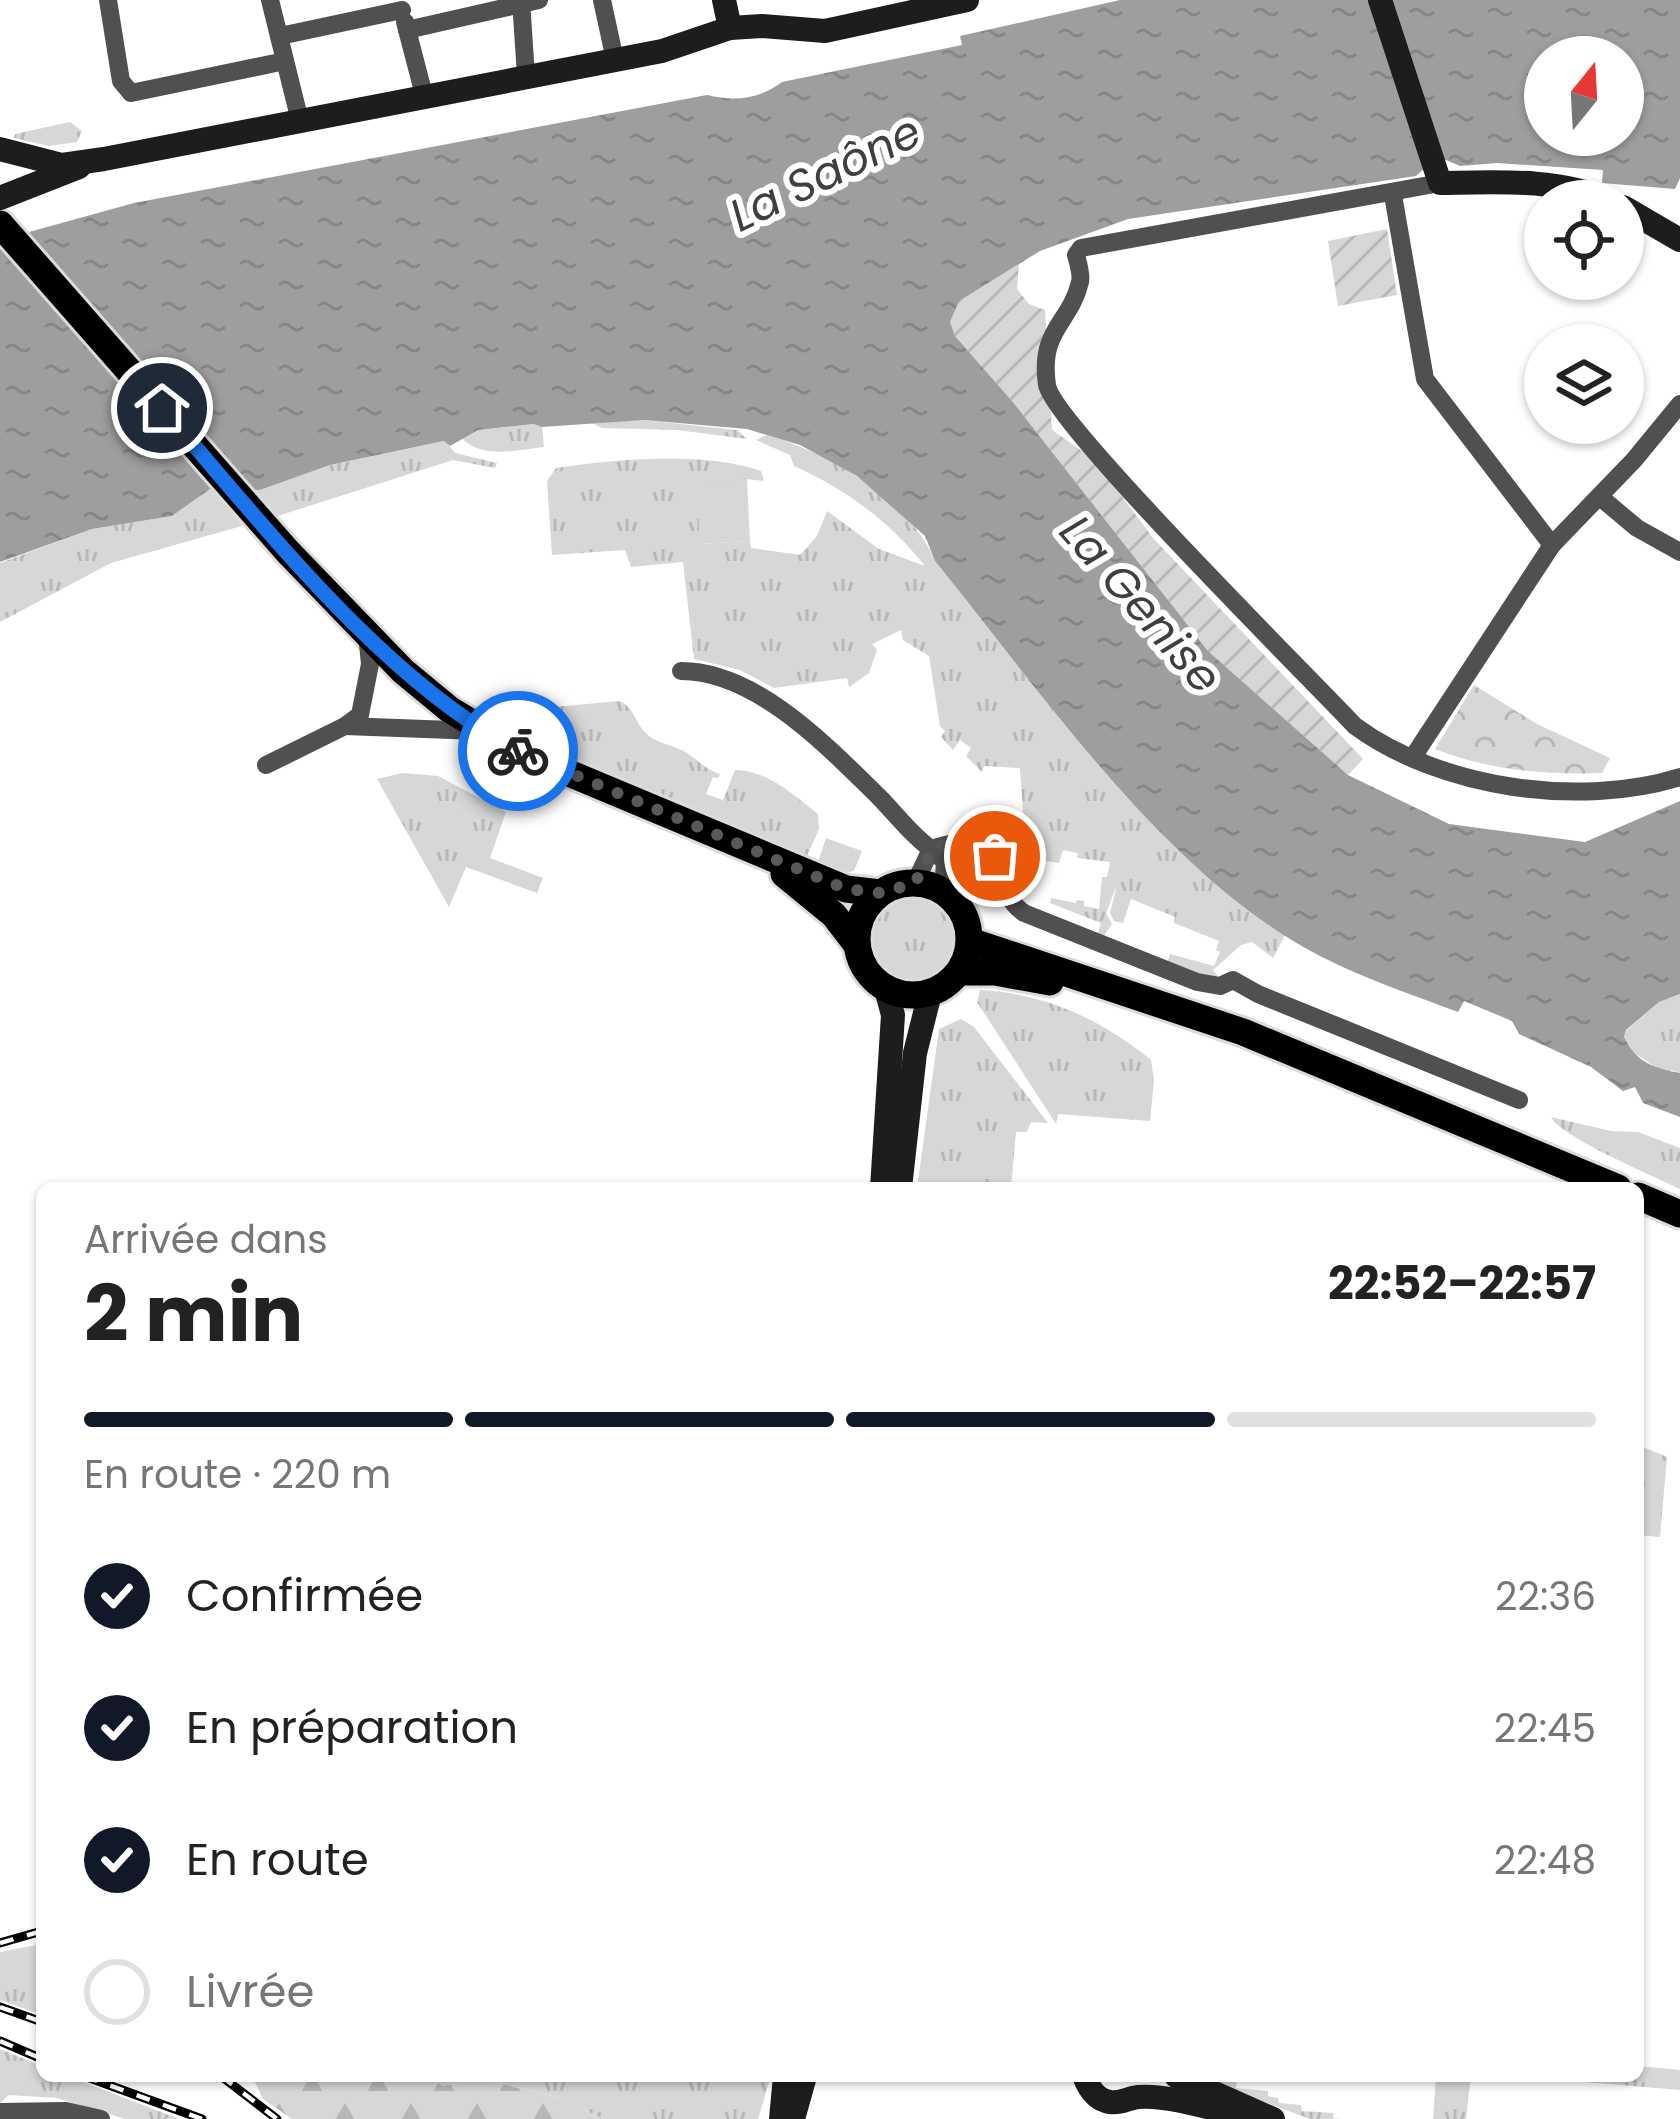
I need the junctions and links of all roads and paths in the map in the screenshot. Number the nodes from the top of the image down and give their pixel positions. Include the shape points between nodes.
1 (108, 0) edge
2 (270, 0) edge
3 (602, 0) edge
4 (724, 0) edge
5 (967, 0) edge
6 (1380, 0) edge
7 (527, 1) edge
8 (401, 5) edge
9 (730, 28) junction
10 (407, 30) junction
11 (280, 36) junction
12 (615, 60) junction
13 (284, 61) junction
14 (526, 76) junction
15 (424, 95) junction
16 (300, 122) junction
17 (0, 139) edge
18 (0, 149) edge
19 (104, 159) junction
20 (55, 162) junction
21 (0, 168) edge
22 (1438, 174) junction
23 (1524, 182) edge
24 (1393, 195) junction
25 (0, 198) edge
26 (1644, 219) edge
27 (2, 225) edge
28 (1680, 240) edge
29 (1680, 404) edge
30 (1600, 497) junction
31 (1552, 545) junction
32 (1680, 553) edge
33 (367, 634) junction
34 (681, 670) dead end
35 (345, 726) junction
36 (480, 731) junction
37 (1413, 758) junction
38 (266, 765) dead end
39 (1680, 777) edge
40 (723, 838) junction
41 (938, 856) junction
42 (915, 883) junction
43 (943, 891) junction
44 (880, 893) junction
45 (970, 941) junction
46 (857, 945) junction
47 (959, 972) junction
48 (886, 988) junction
49 (930, 993) junction
50 (1306, 1060) junction
51 (1520, 1100) dead end
52 (882, 1182) edge
53 (901, 1182) edge
54 (1603, 1182) edge
55 (1644, 1199) edge
56 (1680, 1214) edge
57 (784, 2082) edge
58 (803, 2082) edge
59 (1190, 2082) edge
60 (1103, 2094) edge
61 (0, 2112) edge
62 (101, 2119) edge
63 (781, 2119) edge
64 (793, 2119) edge
65 (1254, 2119) edge
66 (1273, 2119) edge

1 - 13 street via 125,89 138,93
2 - 11 street
3 - 12 street
4 - 9 main road
5 - 9 main road via 825,31
6 - 22 main road
7 - 10 street
7 - 14 street
8 - 10 street
8 - 11 street
9 - 12 main road
10 - 15 street
11 - 13 street
12 - 14 main road
13 - 16 street
14 - 15 main road
15 - 16 main road
16 - 19 main road
17 - 20 main road
18 - 20 main road
19 - 20 main road
19 - 25 main road
20 - 21 main road
22 - 23 main road
22 - 24 street
24 - 31 street via 1425,379
24 - 37 street via 1085,246 1076,255 1081,280 1047,343 1047,388 1355,727
26 - 28 main road
27 - 33 main road
29 - 30 street
30 - 31 street
30 - 32 street
31 - 37 street
33 - 35 street via 360,715
33 - 36 main road
34 - 41 street via 713,672 763,696
35 - 36 street
35 - 38 street
36 - 40 main road
37 - 39 street via 1498,783 1572,793
40 - 44 main road via 846,889
40 - 46 main road via 813,896
41 - 42 street
41 - 43 street
41 - 51 street via 952,842 975,844 995,856 1005,892 1024,913 1197,982 1233,980
42 - 43 main road
42 - 44 main road
43 - 45 main road via 963,912
44 - 46 main road via 862,916
45 - 47 main road
45 - 50 main road via 1158,1001
46 - 48 main road via 866,970
47 - 49 main road
47 - 50 main road via 1066,985 1238,1047
48 - 49 main road
48 - 52 main road via 893,1015
49 - 53 main road
50 - 54 main road
55 - 56 main road
57 - 63 main road
58 - 64 main road
59 - 66 main road
60 - 65 main road
61 - 62 street

